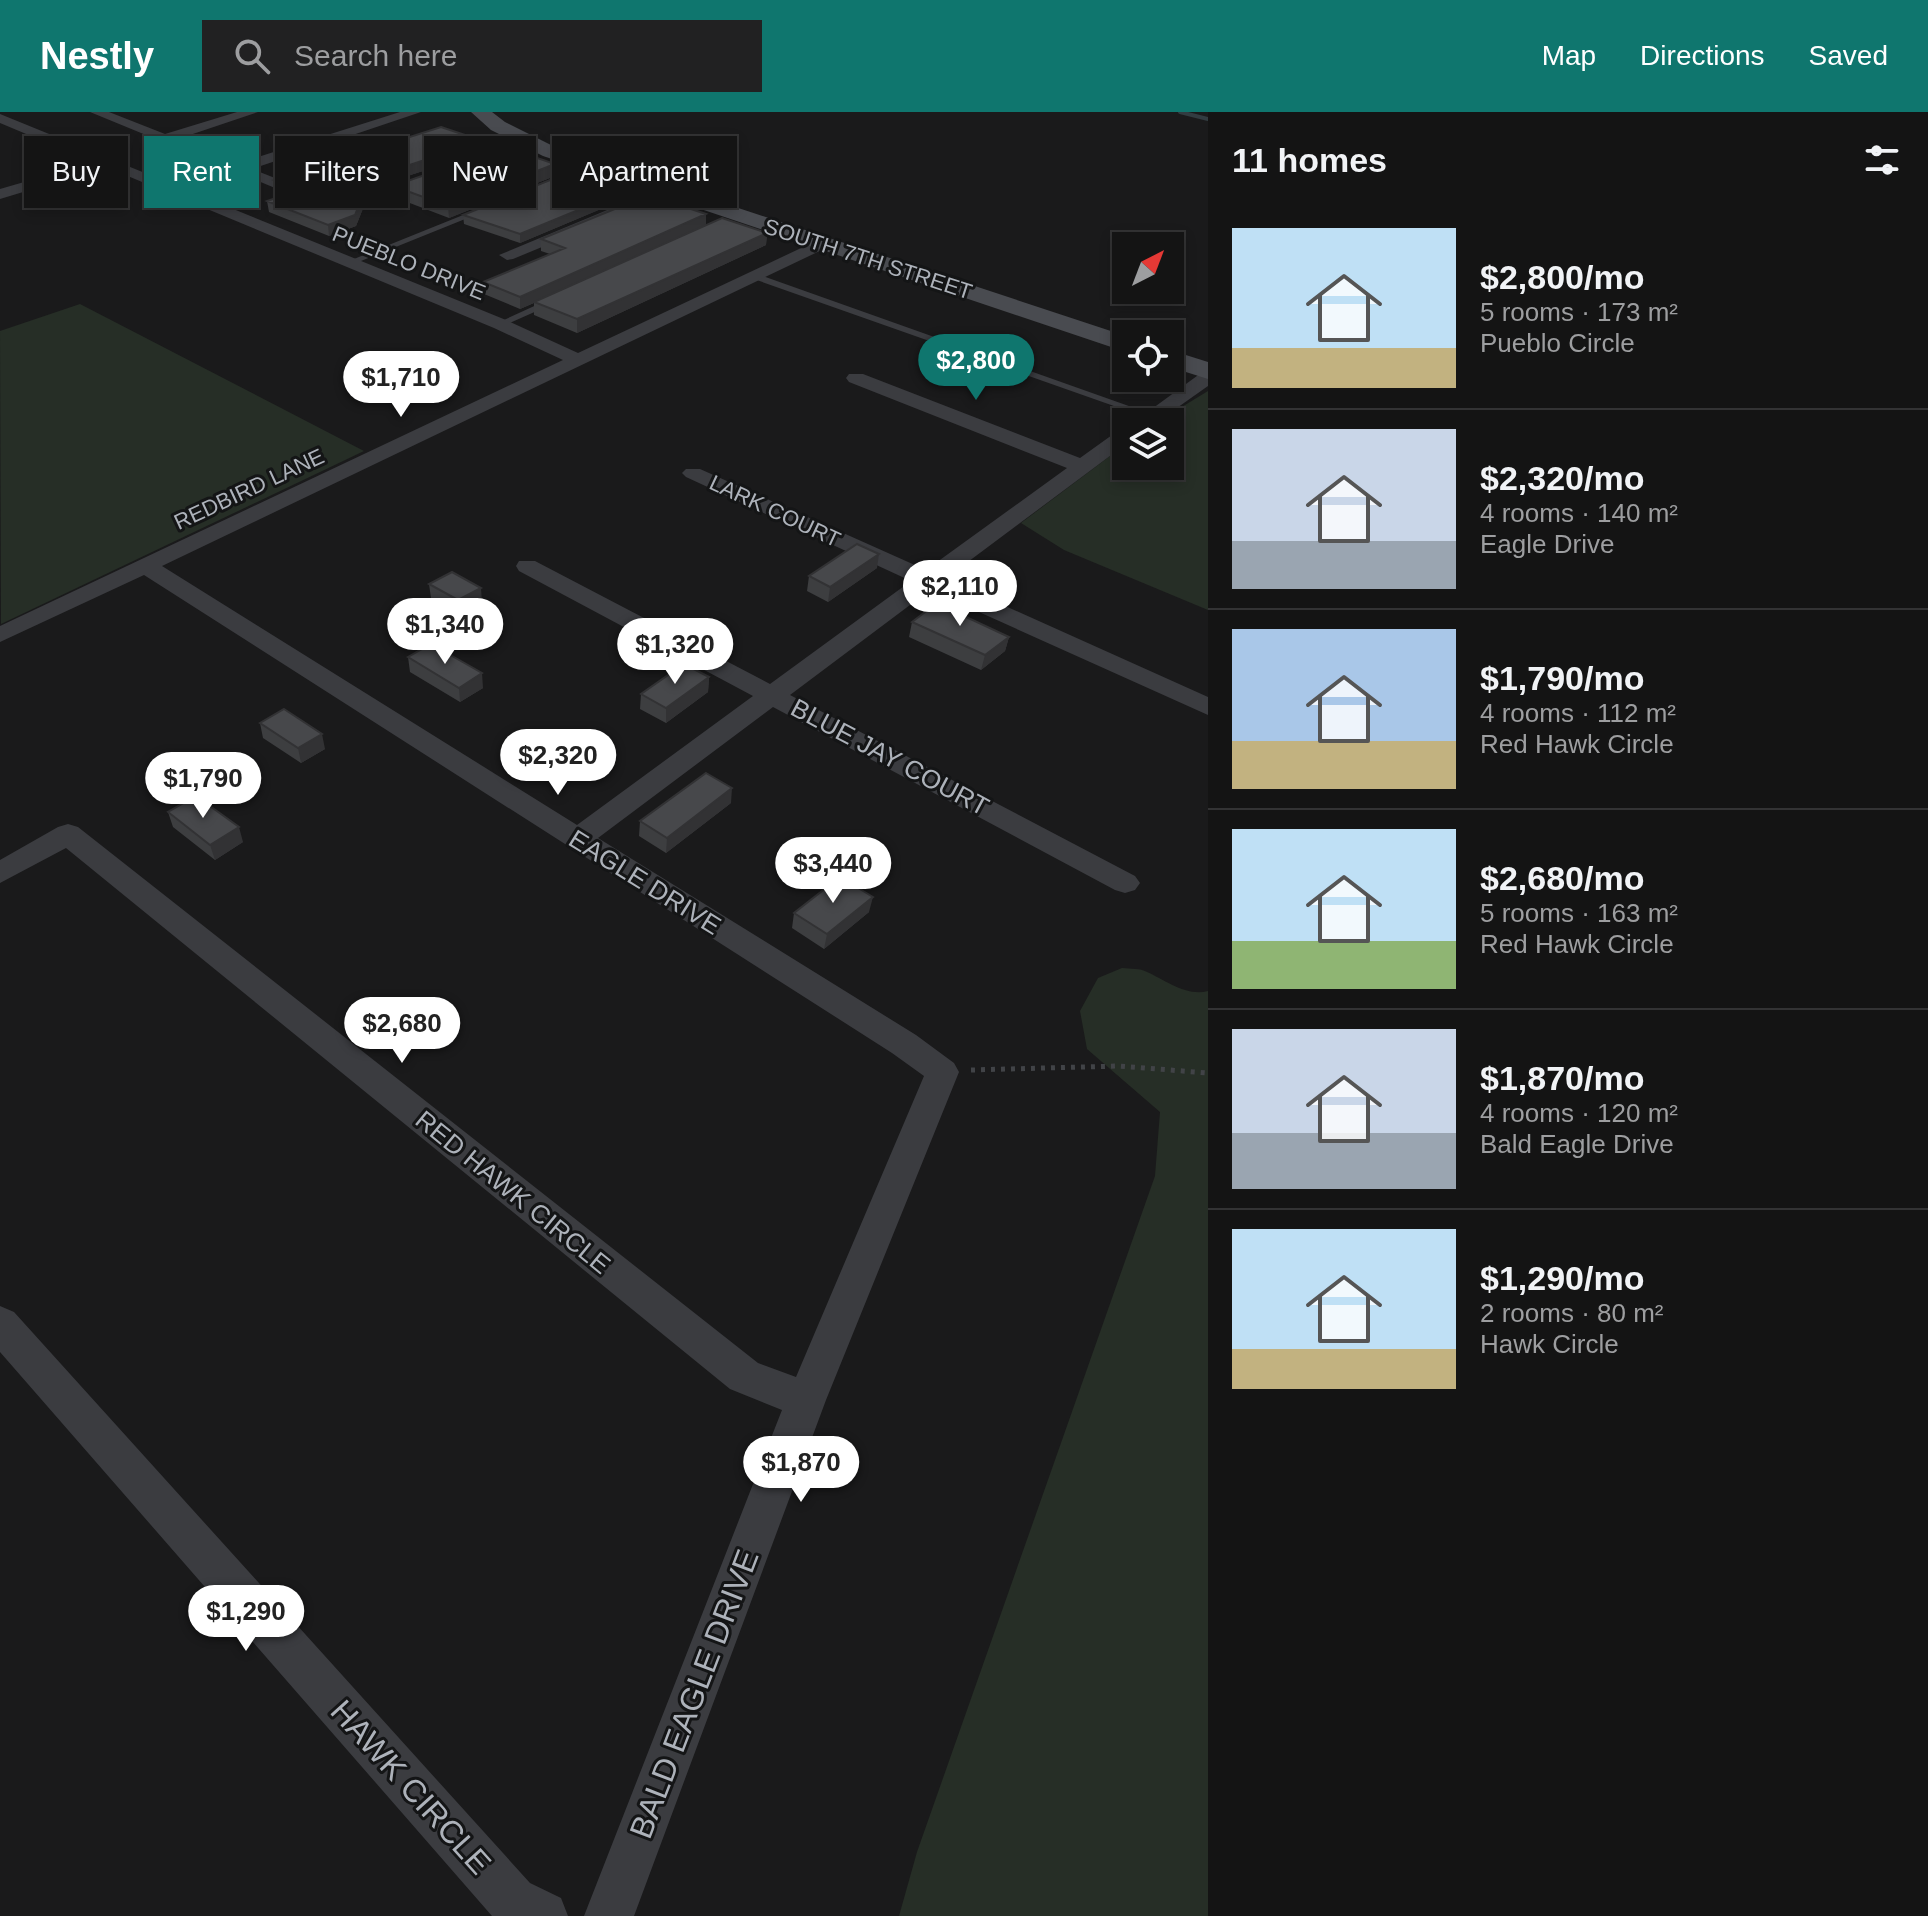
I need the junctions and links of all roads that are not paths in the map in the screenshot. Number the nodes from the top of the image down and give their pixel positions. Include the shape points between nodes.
1 (97, 112) edge
2 (251, 112) edge
3 (414, 112) edge
4 (480, 112) edge
5 (0, 118) edge
6 (44, 136) edge
7 (156, 136) edge
8 (173, 136) edge
9 (517, 136) edge
10 (259, 162) edge
11 (128, 171) edge
12 (259, 176) edge
13 (275, 183) edge
14 (24, 187) edge
15 (0, 194) edge
16 (488, 208) edge
17 (623, 208) edge
18 (705, 208) edge
19 (822, 244) junction
20 (507, 255) dead end
21 (348, 263) junction
22 (754, 276) junction
23 (571, 293) edge
24 (500, 324) junction
25 (1112, 339) edge
26 (578, 360) junction
27 (1184, 363) edge
28 (1208, 371) edge
29 (1208, 377) edge
30 (856, 378) dead end
31 (1118, 408) edge
32 (1164, 408) edge
33 (1112, 444) edge
34 (1081, 466) junction
35 (693, 473) dead end
36 (144, 565) junction
37 (527, 566) dead end
38 (926, 580) junction
39 (0, 635) edge
40 (774, 694) junction
41 (1208, 707) edge
42 (577, 839) junction
43 (0, 873) edge
44 (1125, 883) dead end
45 (942, 1072) joint
46 (0, 1324) edge
47 (806, 1400) junction
48 (543, 1916) edge
49 (609, 1916) edge

1 - 7 street
2 - 8 street
3 - 10 street
4 - 9 main road, SOUTH 7TH STREET
5 - 6 street, PUEBLO DRIVE
11 - 21 street, PUEBLO DRIVE
12 - 13 street
14 - 15 street
16 - 21 lane
17 - 20 street
18 - 19 main road, SOUTH 7TH STREET
19 - 22 street, REDBIRD LANE
19 - 25 main road, SOUTH 7TH STREET
21 - 24 street, PUEBLO DRIVE
22 - 26 street, REDBIRD LANE
22 - 31 lane
23 - 24 lane
24 - 26 street, PUEBLO DRIVE
26 - 36 street, REDBIRD LANE
27 - 28 main road
29 - 32 street
30 - 34 street
33 - 34 street
34 - 38 street
35 - 38 street, LARK COURT
36 - 39 street, REDBIRD LANE
36 - 42 street, EAGLE DRIVE
37 - 40 street, BLUE JAY COURT
38 - 40 street
38 - 41 street, LARK COURT
40 - 42 street
40 - 44 street, BLUE JAY COURT
42 - 45 street, EAGLE DRIVE
43 - 47 street, RED HAWK CIRCLE via 68,834 744,1376
45 - 47 street, BALD EAGLE DRIVE
46 - 48 street, HAWK CIRCLE via 512,1901
47 - 49 street, BALD EAGLE DRIVE

